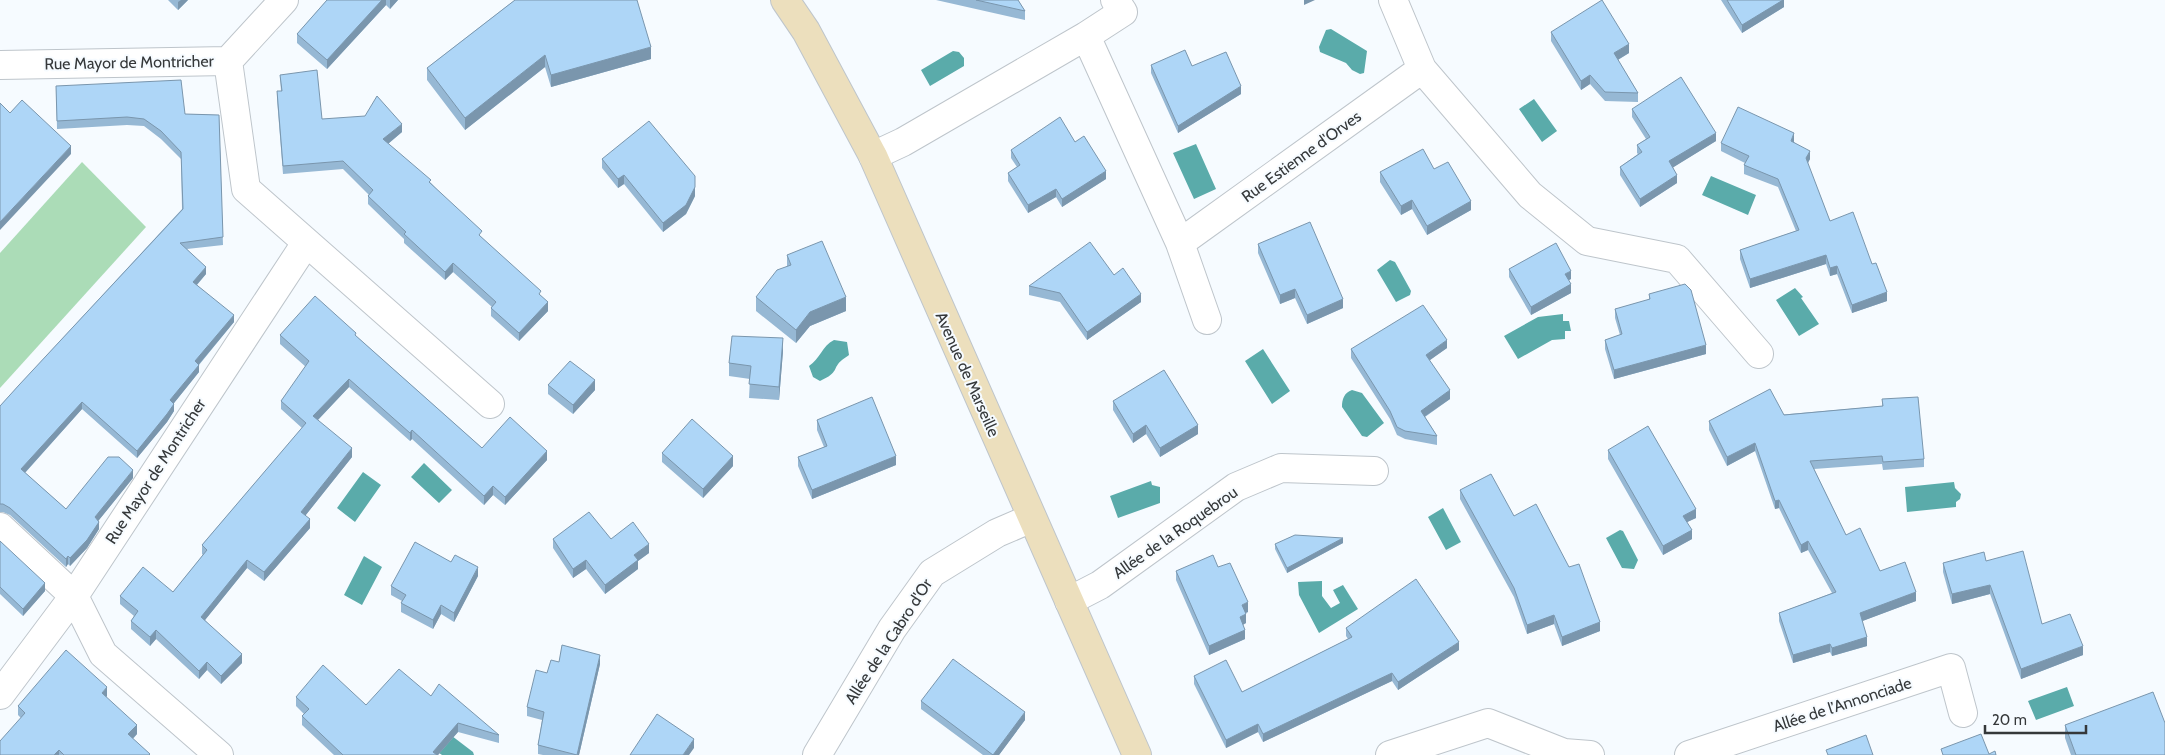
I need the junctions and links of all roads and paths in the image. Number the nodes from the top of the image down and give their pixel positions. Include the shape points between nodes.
1 (284, 0) edge
2 (785, 0) edge
3 (1115, 0) edge
4 (1393, 0) edge
5 (1086, 36) junction
6 (228, 61) junction
7 (0, 65) edge
8 (1422, 69) junction
9 (873, 156) junction
10 (306, 243) junction
11 (1180, 243) junction
12 (1207, 320) dead end
13 (1759, 354) dead end
14 (490, 404) dead end
15 (1374, 471) dead end
16 (1032, 518) junction
17 (0, 526) edge
18 (74, 596) junction
19 (1069, 601) junction
20 (0, 695) edge
21 (1963, 713) dead end
22 (219, 755) edge
23 (817, 755) edge
24 (1136, 755) edge
25 (1390, 755) edge
26 (1590, 755) edge
27 (1689, 755) edge

1 - 6 street
2 - 9 street, Avenue de Marseille via 806,31
3 - 5 street via 1123,12
4 - 8 street
5 - 9 street via 903,142
5 - 11 street
6 - 7 street, Rue Mayor de Montricher
6 - 10 street, Rue Mayor de Montricher via 246,189
8 - 11 street, Rue Estienne d'Orves
8 - 13 street via 1530,196 1588,241 1677,260
9 - 16 street, Avenue de Marseille
10 - 14 street, Rue Mayor de Montricher
10 - 18 street, Rue Mayor de Montricher
11 - 12 street
15 - 19 street, Allée de la Roquebrou via 1282,468 1236,487 1100,584
16 - 19 street, Avenue de Marseille
16 - 23 street, Allée de la Cabro d'Or via 997,534 932,573 892,629
17 - 18 street
18 - 20 street, Rue Mayor de Montricher
18 - 22 street via 103,654
19 - 24 street, Avenue de Marseille
21 - 27 street, Allée de l’Annonciade via 1951,668
25 - 26 street via 1488,723 1564,753

